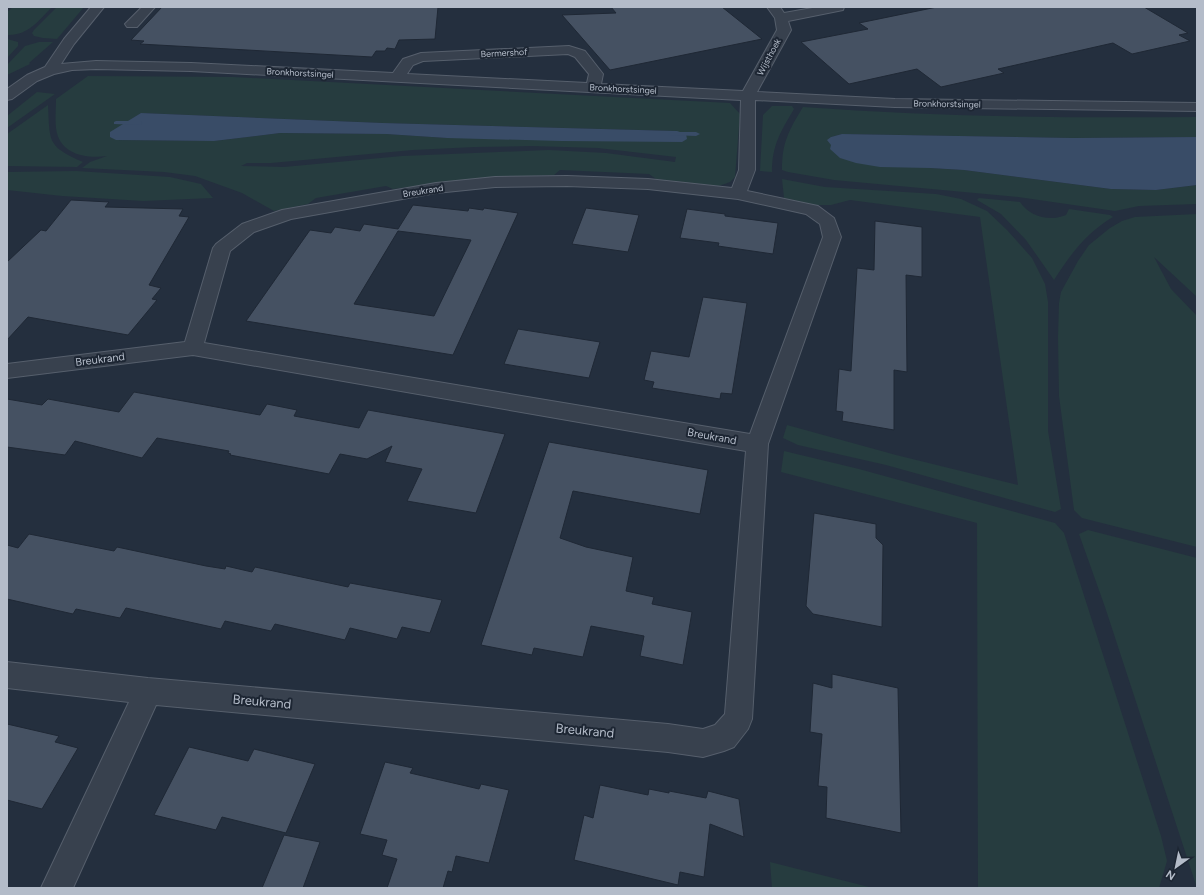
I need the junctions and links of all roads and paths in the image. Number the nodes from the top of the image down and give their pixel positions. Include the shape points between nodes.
1 (98, 7) edge
2 (149, 7) edge
3 (773, 7) edge
4 (838, 7) edge
5 (781, 18) junction
6 (132, 24) dead end
7 (50, 70) junction
8 (397, 78) junction
9 (593, 87) junction
10 (748, 95) junction
11 (7, 96) edge
12 (1197, 107) edge
13 (738, 194) junction
14 (193, 348) junction
15 (7, 371) edge
16 (757, 444) junction
17 (7, 675) edge
18 (148, 691) junction
19 (57, 888) edge

1 - 7 street
2 - 6 street
3 - 5 street
4 - 5 street
5 - 10 street, Wijsthoek via 784,30
7 - 8 street, Bronkhorstsingel via 96,65 191,67
7 - 11 street, Bronkhorstsingel via 32,78
8 - 9 street, Bronkhorstsingel
8 - 9 street, Bermershof via 408,62 421,57 569,50 580,54 596,74
9 - 10 street, Bronkhorstsingel
10 - 12 street, Bronkhorstsingel via 978,105
10 - 13 street via 747,170
13 - 14 street, Breukrand via 648,184 567,180 495,182 436,188 288,214 248,228 222,248
13 - 16 street, Breukrand via 812,210 828,222 832,237
14 - 15 street, Breukrand
14 - 16 street, Breukrand
16 - 18 street, Breukrand via 738,719 724,737 703,743
17 - 18 street, Breukrand
18 - 19 street

